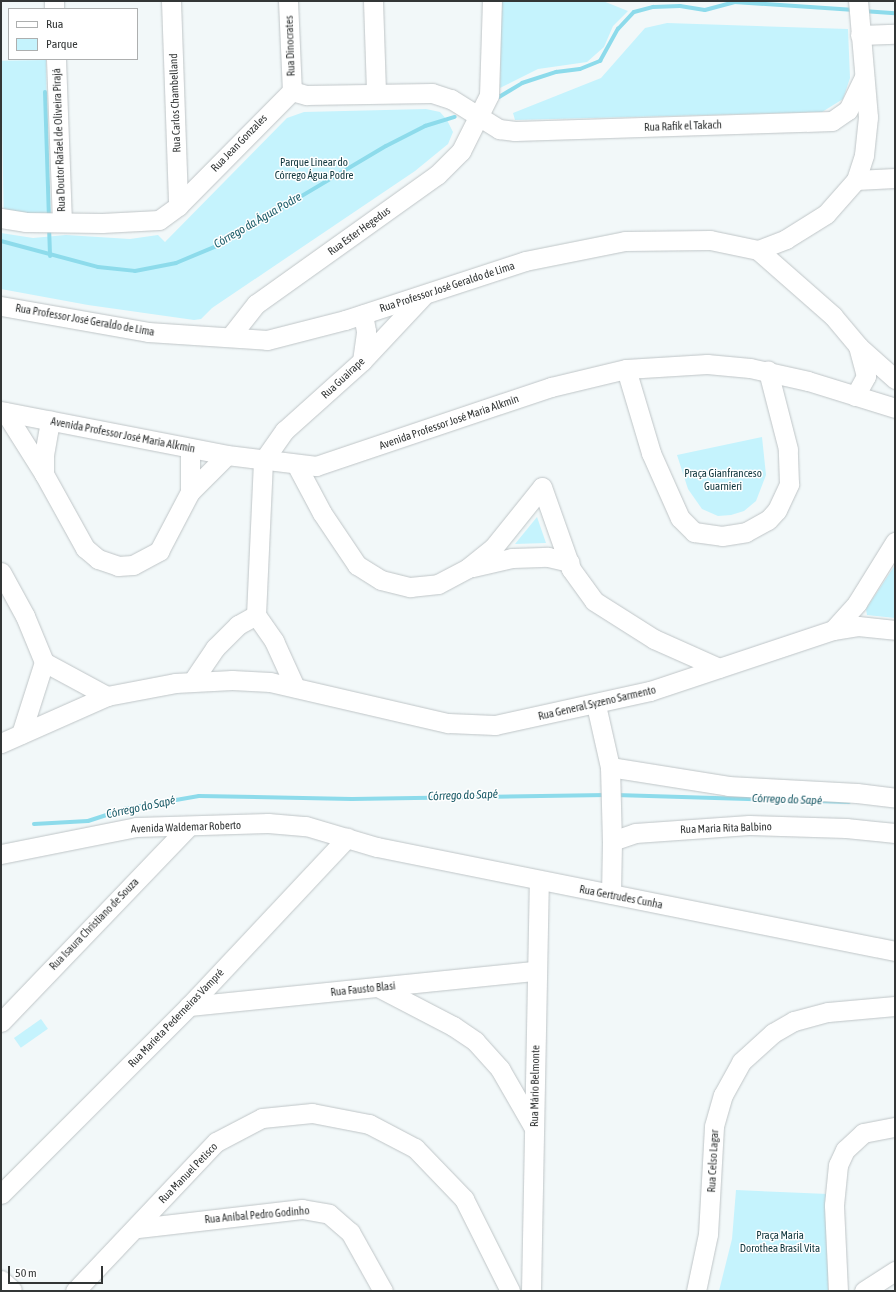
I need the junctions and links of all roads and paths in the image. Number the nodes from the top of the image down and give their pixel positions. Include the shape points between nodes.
1 (171, 1) edge
2 (288, 1) edge
3 (373, 1) edge
4 (492, 1) edge
5 (859, 4) edge
6 (860, 31) junction
7 (895, 34) edge
8 (56, 60) edge
9 (864, 77) junction
10 (292, 91) junction
11 (376, 93) junction
12 (480, 118) junction
13 (895, 178) edge
14 (856, 180) junction
15 (178, 206) junction
16 (1, 218) edge
17 (52, 221) junction
18 (758, 250) junction
19 (424, 295) junction
20 (1, 306) edge
21 (363, 314) junction
22 (230, 337) junction
23 (858, 346) junction
24 (362, 361) junction
25 (626, 370) junction
26 (768, 371) junction
27 (895, 379) edge
28 (855, 396) junction
29 (895, 408) edge
30 (3, 412) edge
31 (50, 421) junction
32 (190, 448) junction
33 (227, 455) junction
34 (263, 461) junction
35 (297, 466) junction
36 (321, 466) junction
37 (44, 474) junction
38 (190, 492) junction
39 (322, 513) junction
40 (895, 542) edge
41 (569, 562) junction
42 (468, 568) junction
43 (1, 572) edge
44 (256, 615) junction
45 (833, 630) junction
46 (895, 630) edge
47 (44, 662) junction
48 (719, 668) junction
49 (192, 682) junction
50 (295, 687) junction
51 (107, 696) junction
52 (596, 705) junction
53 (21, 734) junction
54 (1, 743) edge
55 (610, 773) junction
56 (895, 798) edge
57 (188, 826) junction
58 (895, 833) edge
59 (348, 838) junction
60 (612, 841) junction
61 (3, 856) edge
62 (539, 882) junction
63 (611, 894) junction
64 (895, 951) edge
65 (536, 971) junction
66 (378, 987) junction
67 (189, 1006) junction
68 (895, 1006) edge
69 (1, 1022) edge
70 (895, 1127) edge
71 (534, 1130) junction
72 (1, 1194) edge
73 (138, 1228) junction
74 (895, 1271) edge
75 (1, 1282) edge
76 (11, 1291) edge
77 (75, 1291) edge
78 (383, 1291) edge
79 (510, 1291) edge
80 (531, 1291) edge
81 (696, 1291) edge
82 (838, 1291) edge
83 (864, 1291) edge

1 - 15 street, Rua Carlos Chambelland
2 - 10 street, Rua Dinocrates
3 - 11 street
4 - 12 street, Rua Ester Hegedus via 492,79
5 - 6 street
6 - 7 street
6 - 9 street
8 - 17 street, Rua Doutor Rafael de Oliveira Pirajá
9 - 12 street, Rua Rafik el Takach via 848,110 832,121 515,131 499,129
9 - 14 street via 867,136
10 - 11 street via 306,95
10 - 15 street, Rua Jean Gonzales
11 - 12 street via 432,93 451,99
12 - 22 street, Rua Ester Hegedus via 461,151 437,175 256,304
13 - 14 street
14 - 18 street via 826,214 786,239
15 - 17 street, Rua Jean Gonzales via 151,222
16 - 17 street, Rua Jean Gonzales
18 - 19 street, Rua Professor José Geraldo de Lima via 710,240 625,241 525,261 470,277
18 - 23 street, Rua Professor José Geraldo de Lima via 833,316
19 - 21 street, Rua Professor José Geraldo de Lima
19 - 24 street, Rua Guairape
20 - 22 street, Rua Professor José Geraldo de Lima via 148,332
21 - 22 street, Rua Professor José Geraldo de Lima via 285,338 267,340
21 - 24 street via 366,331
23 - 27 street, Rua Professor José Geraldo de Lima
23 - 28 street, Rua Professor José Geraldo de Lima via 866,376
24 - 34 street, Rua Guairape via 284,431
25 - 26 street, Avenida Professor José Maria Alkmin via 707,364
25 - 26 street via 652,453 680,518 694,532 722,536 746,532 768,520 777,510 790,484 788,449
25 - 36 street, Avenida Professor José Maria Alkmin via 551,387
26 - 28 street, Avenida Professor José Maria Alkmin
28 - 29 street, Avenida Professor José Maria Alkmin
30 - 31 street, Avenida Professor José Maria Alkmin
30 - 37 street
31 - 32 street, Avenida Professor José Maria Alkmin
31 - 37 street via 44,455
32 - 33 street, Avenida Professor José Maria Alkmin
32 - 38 street
33 - 34 street, Avenida Professor José Maria Alkmin
33 - 38 street
34 - 35 street, Avenida Professor José Maria Alkmin
34 - 44 street
35 - 36 street, Avenida Professor José Maria Alkmin
35 - 39 street
36 - 39 street via 318,491
37 - 38 street via 85,548 98,559 118,566 133,565 159,551
39 - 42 street via 357,565 381,580 410,587 431,586
40 - 45 street via 857,603
41 - 42 street via 548,557 512,558
41 - 42 street via 542,486 493,548
41 - 48 street via 594,601 654,639
43 - 47 street via 25,616
44 - 49 street via 238,625 215,648
44 - 50 street via 274,640
45 - 46 street, Rua General Syzeno Sarmento via 858,626
45 - 48 street, Rua General Syzeno Sarmento
47 - 51 street
47 - 53 street
48 - 52 street, Rua General Syzeno Sarmento
49 - 50 street, Rua General Syzeno Sarmento via 232,680
49 - 51 street, Rua General Syzeno Sarmento
50 - 52 street, Rua General Syzeno Sarmento via 471,726 495,725
51 - 53 street, Rua General Syzeno Sarmento
52 - 55 street
53 - 54 street, Rua General Syzeno Sarmento
55 - 56 street via 728,786 857,793
55 - 60 street
57 - 59 street, Avenida Waldemar Roberto via 268,823 306,826
57 - 61 street, Avenida Waldemar Roberto via 136,827
57 - 69 street, Rua Isaura Christiano de Souza
58 - 60 street, Rua Maria Rita Balbino via 846,828 749,825 648,831
59 - 62 street, Rua Gertrudes Cunha
59 - 67 street, Rua Marieta Pederneiras Vampré
60 - 63 street
62 - 63 street, Rua Gertrudes Cunha
62 - 65 street, Rua Mário Belmonte
63 - 64 street, Rua Gertrudes Cunha
65 - 66 street, Rua Fausto Blasi
65 - 71 street, Rua Mário Belmonte
66 - 67 street, Rua Fausto Blasi
66 - 71 street via 453,1026 474,1041 500,1069
67 - 72 street, Rua Marieta Pederneiras Vampré
68 - 81 street, Rua Celso Lagar via 828,1012 794,1021 773,1032 741,1062 723,1095 714,1126 708,1234
70 - 82 street via 875,1128 863,1133 845,1150 838,1165 834,1205
71 - 80 street, Rua Mário Belmonte
73 - 77 street, Rua Manuel Petisco
73 - 78 street, Rua Aníbal Pedro Godinho via 302,1209 329,1214 350,1232
73 - 79 street, Rua Manuel Petisco via 216,1142 236,1130 262,1118 294,1113 341,1116 387,1131 415,1148 435,1165 464,1199
74 - 83 street
75 - 76 main road

